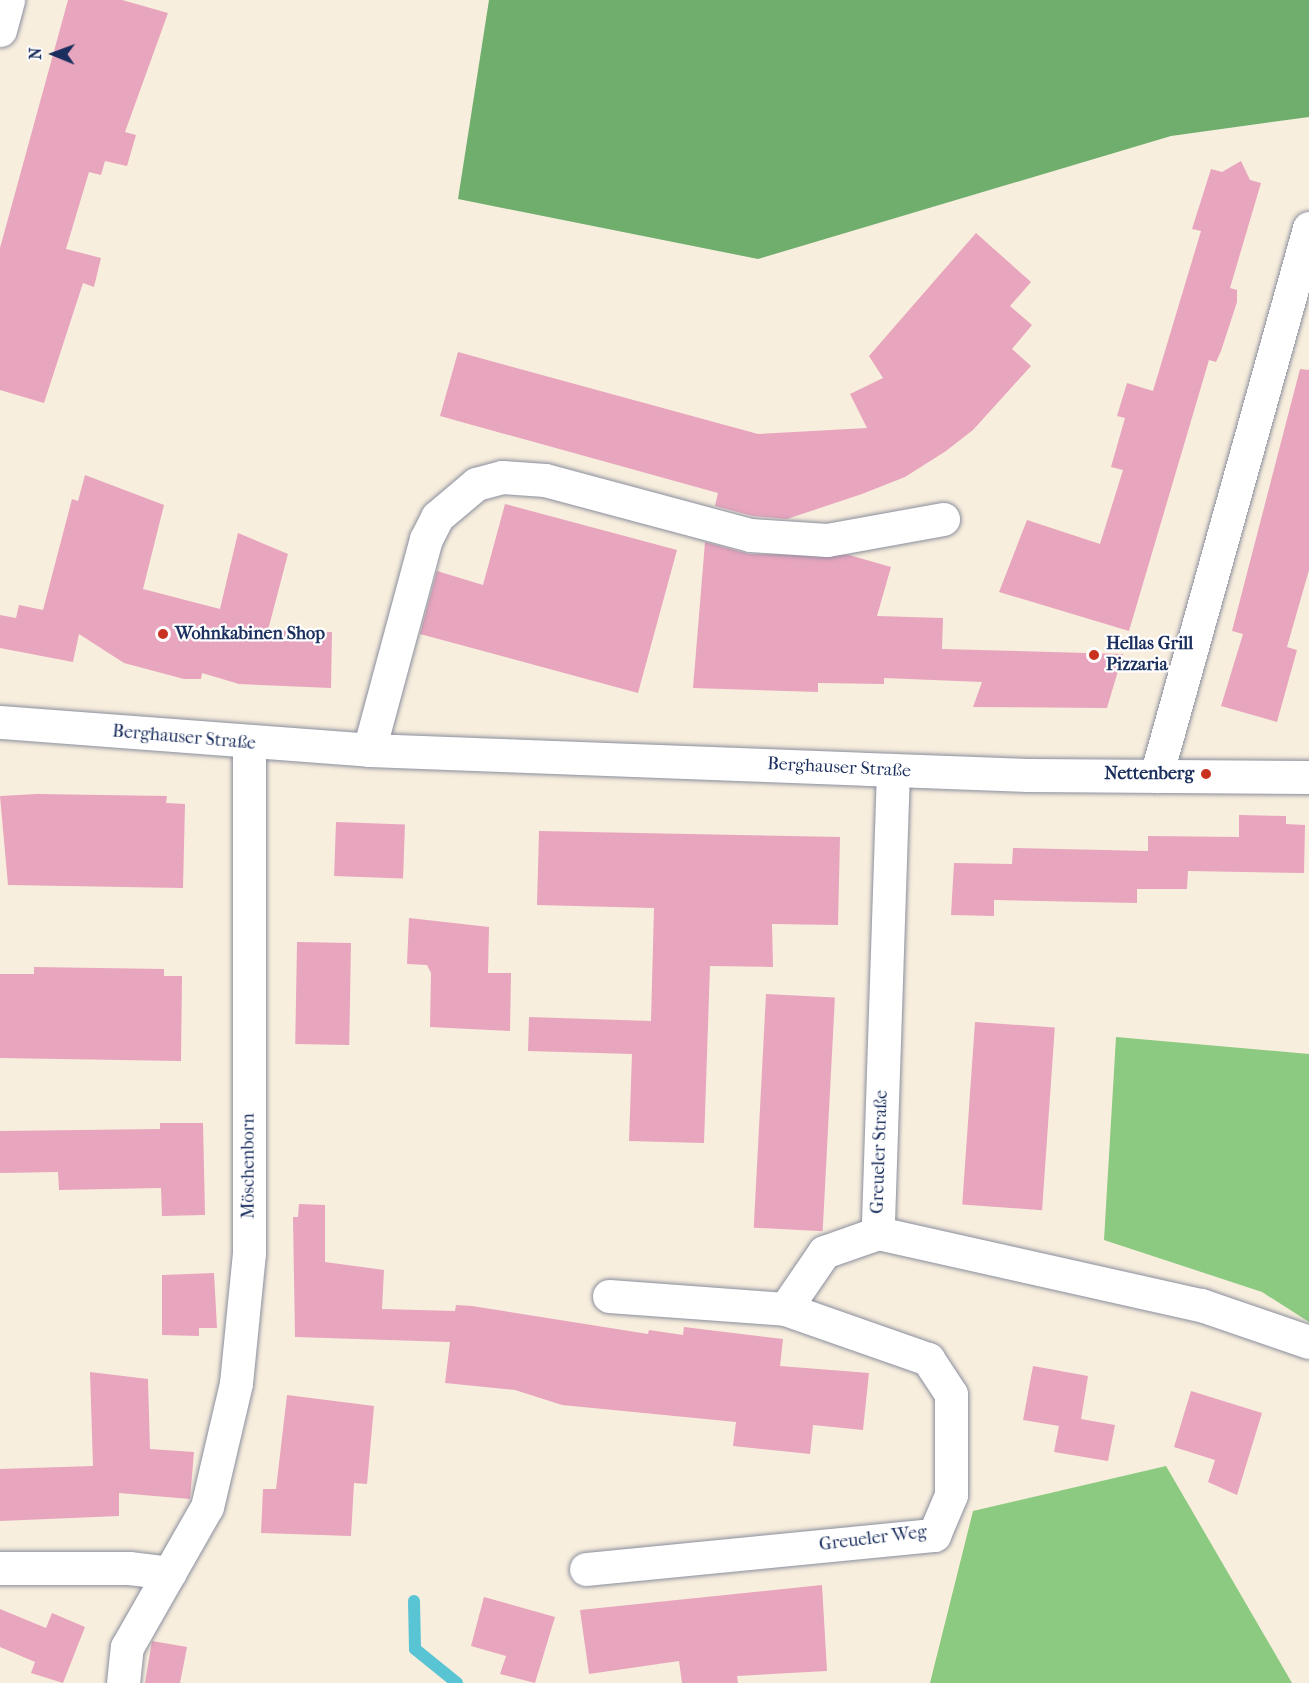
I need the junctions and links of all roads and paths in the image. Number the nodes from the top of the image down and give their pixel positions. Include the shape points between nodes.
1 (8, 0) edge
2 (0, 30) edge
3 (1309, 228) edge
4 (943, 519) dead end
5 (0, 722) edge
6 (249, 744) junction
7 (369, 750) junction
8 (893, 770) junction
9 (1156, 776) junction
10 (1309, 777) edge
11 (878, 1233) junction
12 (609, 1296) dead end
13 (785, 1309) junction
14 (1309, 1342) edge
15 (0, 1568) edge
16 (586, 1569) dead end
17 (170, 1573) junction
18 (123, 1683) edge

1 - 2 street
3 - 9 street
4 - 7 street via 827,540 750,535 545,480 502,477 476,484 437,517 426,539
5 - 6 street, Berghauser Straße
6 - 7 street, Berghauser Straße
6 - 17 street, Möschenborn via 249,1253 236,1383 207,1507
7 - 8 street, Berghauser Straße
8 - 9 street, Berghauser Straße
8 - 11 street, Greueler Straße
9 - 10 street, Berghauser Straße
11 - 13 street via 824,1252
11 - 14 street, Greueler Straße via 1202,1305
12 - 13 street, Greueler Weg
13 - 16 street, Greueler Weg via 928,1359 951,1394 951,1495 934,1535
15 - 17 street via 129,1568
17 - 18 street, Möschenborn via 127,1647

